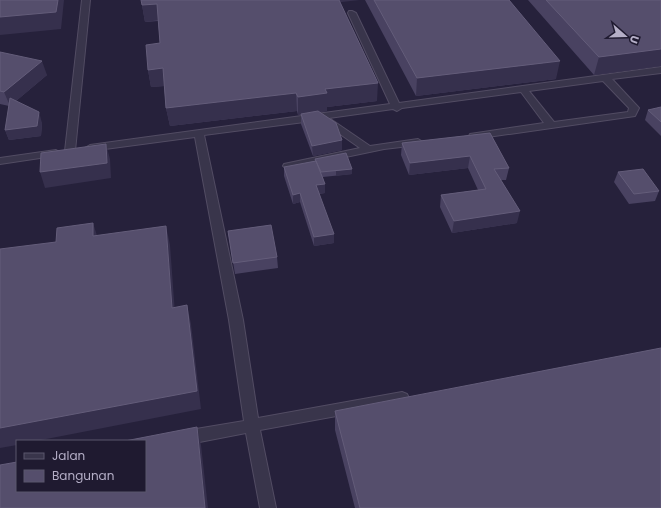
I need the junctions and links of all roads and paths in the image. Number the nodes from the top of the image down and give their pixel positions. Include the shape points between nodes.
1 (86, 0) edge
2 (352, 13) dead end
3 (661, 70) edge
4 (606, 79) junction
5 (524, 90) junction
6 (397, 108) junction
7 (322, 118) junction
8 (550, 124) junction
9 (199, 134) junction
10 (463, 137) edge
11 (426, 142) edge
12 (368, 149) junction
13 (70, 151) junction
14 (0, 161) edge
15 (288, 166) edge
16 (415, 396) edge
17 (252, 426) junction
18 (168, 441) edge
19 (268, 508) edge

1 - 13 lane
2 - 6 lane
3 - 4 lane
4 - 5 lane
4 - 8 lane via 634,108 632,114
5 - 6 lane
5 - 8 lane
6 - 7 lane
7 - 9 lane
7 - 12 lane
8 - 10 lane
9 - 13 lane
9 - 17 lane via 236,320
11 - 12 lane
12 - 15 lane
13 - 14 lane
16 - 17 lane
17 - 18 lane
17 - 19 lane

